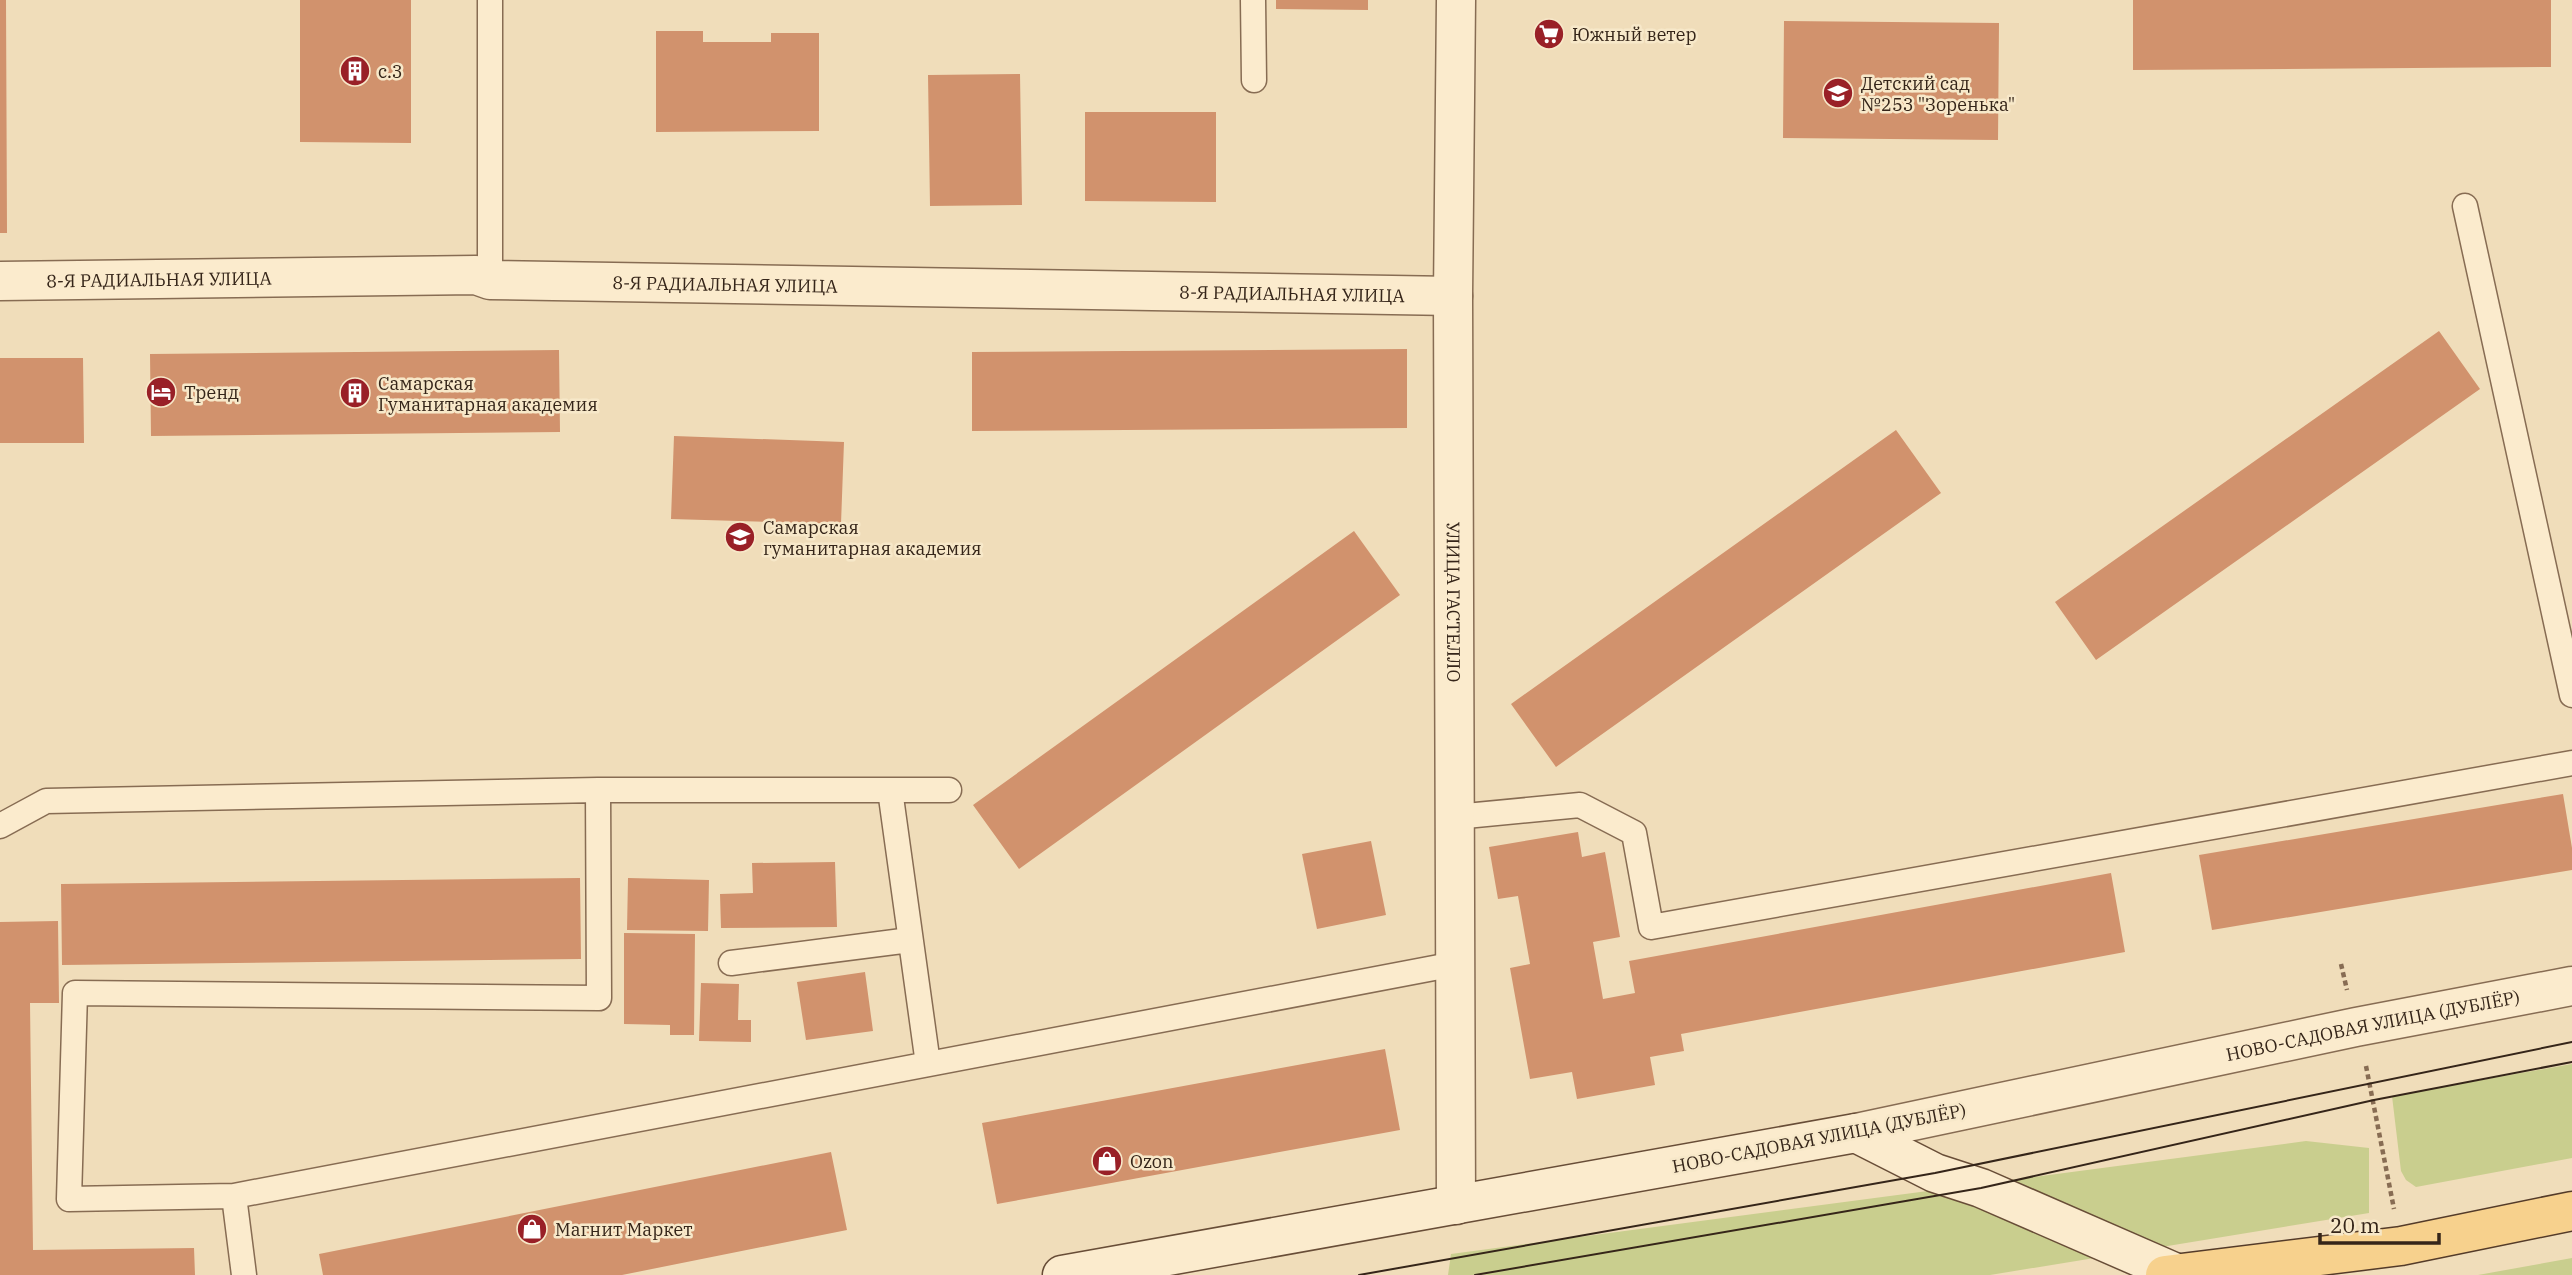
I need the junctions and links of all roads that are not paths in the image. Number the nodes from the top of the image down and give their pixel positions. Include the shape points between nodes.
1 (490, 0) edge
2 (1253, 0) edge
3 (1456, 0) edge
4 (1254, 80) dead end
5 (2465, 206) dead end
6 (490, 280) junction
7 (0, 281) edge
8 (1453, 296) junction
9 (2572, 695) edge
10 (2572, 762) edge
11 (598, 790) junction
12 (890, 790) junction
13 (949, 790) dead end
14 (1455, 817) junction
15 (0, 826) edge
16 (911, 940) junction
17 (731, 963) dead end
18 (1455, 964) junction
19 (2572, 986) edge
20 (928, 1064) junction
21 (1856, 1133) junction
22 (234, 1196) junction
23 (1456, 1205) junction
24 (2572, 1210) edge
25 (2170, 1274) edge
26 (244, 1275) edge
27 (1062, 1275) edge

1 - 6 lane
2 - 4 lane
3 - 8 street, УЛИЦА ГАСТЕЛЛО
5 - 9 lane
6 - 7 street, 8-Я РАДИАЛЬНАЯ УЛИЦА via 476,275
6 - 8 street, 8-Я РАДИАЛЬНАЯ УЛИЦА
8 - 14 street, УЛИЦА ГАСТЕЛЛО
10 - 14 lane via 1651,927 1634,833 1580,805
11 - 12 lane
11 - 15 lane via 46,801
11 - 22 lane via 599,998 75,993 69,1199
12 - 13 lane
12 - 16 lane
14 - 18 street, УЛИЦА ГАСТЕЛЛО
16 - 17 lane
16 - 20 lane
18 - 20 lane
18 - 23 street, УЛИЦА ГАСТЕЛЛО
19 - 21 street, НОВО-САДОВАЯ УЛИЦА (ДУБЛЁР)
20 - 22 lane
21 - 23 street, НОВО-САДОВАЯ УЛИЦА (ДУБЛЁР)
21 - 25 street via 1935,1174 1981,1188
22 - 26 lane
23 - 27 street, НОВО-САДОВАЯ УЛИЦА (ДУБЛЁР)
24 - 25 main road via 2401,1246

